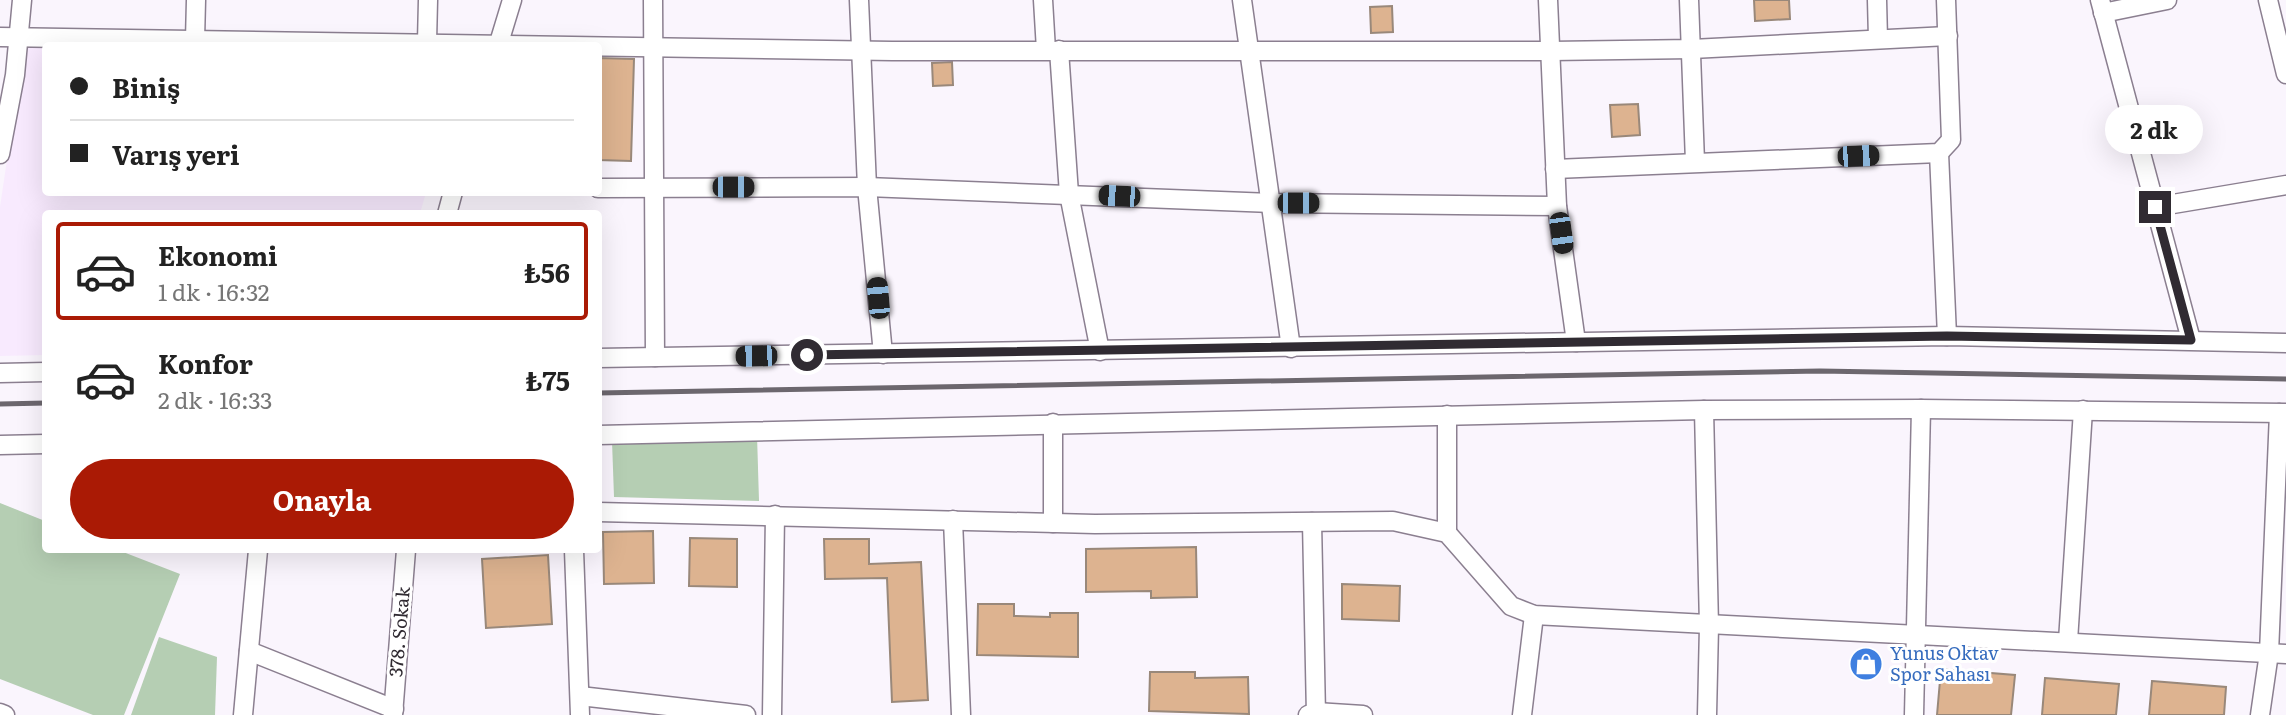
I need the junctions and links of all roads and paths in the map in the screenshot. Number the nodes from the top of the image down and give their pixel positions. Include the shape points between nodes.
1 (22, 0) edge
2 (196, 0) edge
3 (428, 0) edge
4 (512, 0) edge
5 (653, 0) edge
6 (859, 0) edge
7 (1043, 0) edge
8 (1242, 0) edge
9 (1548, 0) edge
10 (1689, 0) edge
11 (1877, 0) edge
12 (1946, 0) edge
13 (2167, 0) edge
14 (2268, 0) edge
15 (2101, 6) edge
16 (1948, 36) junction
17 (0, 37) edge
18 (18, 37) junction
19 (1878, 39) junction
20 (195, 40) junction
21 (427, 42) joint
22 (499, 42) edge
23 (602, 45) edge
24 (654, 46) junction
25 (1249, 49) junction
26 (1692, 49) junction
27 (860, 50) junction
28 (1053, 50) junction
29 (1551, 51) junction
30 (2286, 74) edge
31 (1939, 153) junction
32 (0, 154) edge
33 (1695, 162) junction
34 (1555, 169) junction
35 (2286, 185) edge
36 (652, 187) junction
37 (867, 187) junction
38 (602, 188) edge
39 (1069, 194) junction
40 (1272, 203) junction
41 (1557, 206) junction
42 (2155, 207) junction
43 (1947, 336) junction
44 (2191, 340) junction
45 (1576, 342) junction
46 (2286, 344) edge
47 (1292, 348) junction
48 (1100, 351) junction
49 (883, 354) junction
50 (654, 357) junction
51 (602, 358) edge
52 (42, 372) edge
53 (0, 373) edge
54 (1921, 409) junction
55 (1704, 410) junction
56 (2083, 410) junction
57 (2282, 413) edge
58 (1447, 415) junction
59 (1053, 423) junction
60 (602, 435) edge
61 (42, 444) edge
62 (0, 445) edge
63 (602, 512) edge
64 (775, 515) junction
65 (953, 520) junction
66 (1312, 522) junction
67 (1053, 523) junction
68 (1447, 533) junction
69 (258, 553) edge
70 (406, 553) edge
71 (574, 553) edge
72 (1534, 615) junction
73 (1709, 626) junction
74 (1918, 635) junction
75 (2068, 641) junction
76 (249, 651) junction
77 (2277, 653) edge
78 (580, 696) junction
79 (393, 712) edge
80 (1313, 714) edge
81 (243, 715) edge
82 (580, 715) edge
83 (746, 715) edge
84 (772, 715) edge
85 (961, 715) edge
86 (1363, 715) edge
87 (1522, 715) edge
88 (1707, 715) edge
89 (1914, 715) edge
90 (2260, 715) edge

1 - 18 street
2 - 20 street
3 - 21 street
4 - 22 street
5 - 24 street
6 - 27 street
7 - 28 street
8 - 25 street
9 - 29 street
10 - 26 street
11 - 19 street
12 - 16 street
13 - 15 street
14 - 30 street
15 - 42 street
16 - 19 street
16 - 31 street via 1951,140
17 - 18 street
18 - 20 street
18 - 32 street
19 - 26 street
20 - 21 street
23 - 24 street
24 - 27 street
24 - 36 street
25 - 28 street
25 - 29 street
25 - 40 street
26 - 29 street
26 - 33 street
27 - 28 street
27 - 37 street
28 - 39 street
29 - 34 street
31 - 33 street
31 - 43 street
33 - 34 street
34 - 41 street
35 - 42 street
36 - 37 street
36 - 38 street
36 - 50 street
37 - 39 street
37 - 49 street
39 - 40 street
39 - 48 street
40 - 41 street
40 - 47 street
41 - 45 street
42 - 44 street
43 - 44 street
43 - 45 street
44 - 46 street
45 - 47 street
47 - 48 street
48 - 49 street
49 - 50 street
50 - 51 street
52 - 53 street
54 - 55 street
54 - 56 street
54 - 74 street
55 - 58 street
55 - 73 street
56 - 57 street
56 - 75 street
57 - 77 street
58 - 59 street
58 - 68 street
59 - 60 street
59 - 67 street
61 - 62 street
63 - 64 street
64 - 65 street
64 - 84 street
65 - 67 street
65 - 85 street
66 - 67 street
66 - 68 street via 1393,521
66 - 80 street
68 - 72 street via 1511,606
69 - 76 street
70 - 79 street, 378. Sokak
71 - 78 street
72 - 73 street
72 - 87 street
73 - 74 street
73 - 88 street
74 - 75 street
74 - 89 street
75 - 77 street
76 - 79 street
76 - 81 street
77 - 90 street
78 - 82 street
78 - 83 street
80 - 86 street

